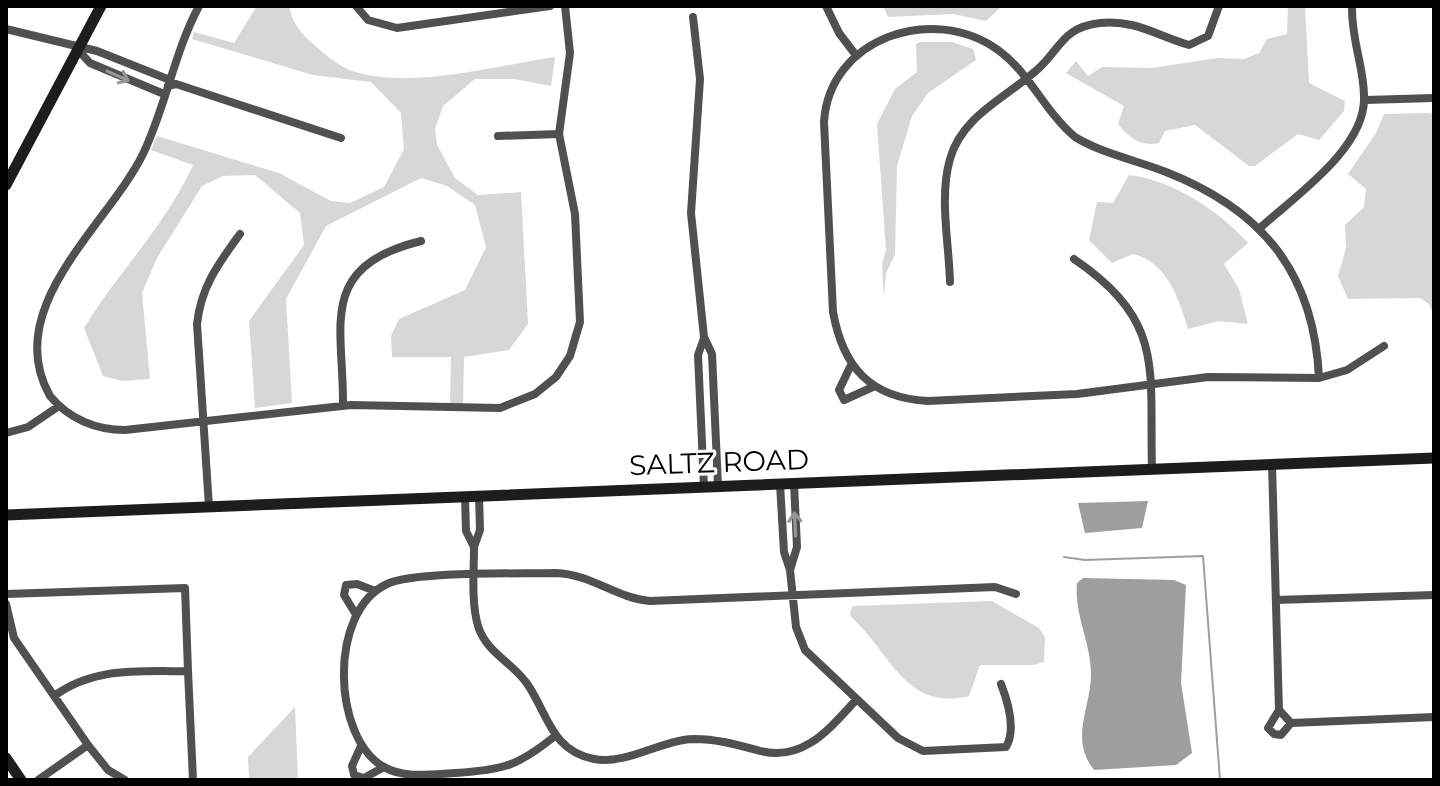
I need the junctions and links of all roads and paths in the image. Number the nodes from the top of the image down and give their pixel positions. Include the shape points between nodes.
1 (101, 6) edge
2 (199, 6) edge
3 (356, 6) edge
4 (550, 6) edge
5 (565, 6) edge
6 (826, 6) edge
7 (1219, 6) edge
8 (1352, 6) edge
9 (693, 17) dead end
10 (6, 29) edge
11 (77, 49) junction
12 (855, 54) junction
13 (1025, 78) junction
14 (167, 86) junction
15 (1434, 98) edge
16 (1365, 100) junction
17 (559, 134) junction
18 (498, 136) dead end
19 (341, 138) dead end
20 (6, 185) edge
21 (1260, 228) junction
22 (240, 234) dead end
23 (421, 241) dead end
24 (1074, 259) dead end
25 (950, 282) dead end
26 (704, 337) junction
27 (1384, 346) dead end
28 (851, 365) junction
29 (1319, 378) junction
30 (1148, 384) junction
31 (875, 386) junction
32 (700, 388) junction
33 (714, 388) junction
34 (59, 406) junction
35 (343, 406) junction
36 (205, 422) junction
37 (6, 433) edge
38 (1434, 458) edge
39 (1272, 464) junction
40 (1152, 469) junction
41 (794, 483) junction
42 (780, 484) junction
43 (718, 486) junction
44 (704, 487) junction
45 (479, 496) junction
46 (465, 497) junction
47 (209, 507) junction
48 (6, 515) edge
49 (474, 547) junction
50 (790, 570) junction
51 (474, 576) junction
52 (375, 591) junction
53 (6, 594) edge
54 (1016, 594) dead end
55 (792, 595) junction
56 (1434, 595) edge
57 (1276, 600) junction
58 (6, 604) edge
59 (355, 613) junction
60 (188, 671) junction
61 (1001, 684) dead end
62 (54, 696) junction
63 (856, 700) junction
64 (1279, 710) junction
65 (1434, 717) edge
66 (1291, 723) junction
67 (555, 736) junction
68 (88, 745) junction
69 (361, 746) junction
70 (6, 758) edge
71 (384, 767) junction
72 (21, 780) edge
73 (38, 780) edge
74 (125, 780) edge
75 (193, 780) edge

1 - 11 street
2 - 14 street
3 - 4 street via 368,20 397,28
5 - 17 street via 570,53
6 - 12 street
7 - 13 street via 1208,36 1189,45 1147,27 1114,22 1084,26 1054,46 1040,68
8 - 16 street
9 - 26 street via 700,79 691,213
10 - 11 street
11 - 14 street via 97,51
11 -> 14 street via 90,63
11 - 20 street
12 - 13 street via 892,35 955,31 992,46
12 - 28 street via 832,86 824,122 833,312
13 - 21 street via 1062,126 1082,141 1215,193
13 - 25 street via 971,123 953,150 946,185
14 - 19 street via 176,84
14 - 34 street via 136,167 65,256 37,307 33,358 41,382
15 - 16 street
16 - 21 street via 1351,142
17 - 18 street
17 - 35 street via 575,214 580,322 570,356 556,377 535,394 500,408
21 - 29 street via 1283,257 1308,306
22 - 36 street via 205,283 199,303
23 - 35 street via 376,257 348,289 337,331
24 - 30 street via 1133,312 1146,341
26 - 32 street via 698,355
26 - 33 street via 712,354
27 - 29 street via 1347,370
28 - 31 street
28 - 31 street via 839,395 850,400
29 - 30 street via 1224,376
30 - 31 street via 1077,394 928,401
30 - 40 street
32 - 33 street
32 - 44 street
33 - 43 street
34 - 36 street via 107,429
34 - 37 street via 28,427
35 - 36 street
36 - 47 street
38 - 39 street, SALTZ ROAD
39 - 40 street, SALTZ ROAD
39 - 57 street
40 - 41 street, SALTZ ROAD
41 - 42 street, SALTZ ROAD
50 -> 41 street via 797,547
42 - 43 street, SALTZ ROAD
42 - 50 street
43 - 44 street, SALTZ ROAD
44 - 45 street, SALTZ ROAD
45 - 46 street, SALTZ ROAD
45 - 49 street via 480,530
46 - 47 street, SALTZ ROAD
46 - 49 street via 466,531
47 - 48 street, SALTZ ROAD
49 - 51 street
50 - 55 street
51 - 52 street via 406,579
51 - 55 street via 573,574 630,599 650,601
51 - 67 street via 477,624 486,643 528,686
52 - 59 street
52 - 59 street via 346,585 344,595
53 - 60 street via 185,588
54 - 55 street via 995,587
55 - 63 street via 805,650
56 - 57 street
57 - 64 street
58 - 62 street via 14,638
59 - 69 street via 346,639 346,665 349,718
60 - 62 street via 97,674
60 - 75 street
61 - 63 street via 1010,738 999,749 923,751 898,738
62 - 68 street
63 - 67 street via 818,740 783,753 693,739 602,760 576,752
64 - 66 street
64 - 66 street via 1268,728 1281,735
65 - 66 street
67 - 71 street via 501,770 414,774
68 - 73 street
68 - 74 street via 108,770
69 - 71 street
69 - 71 street via 352,766 354,775 364,778
70 - 72 street

